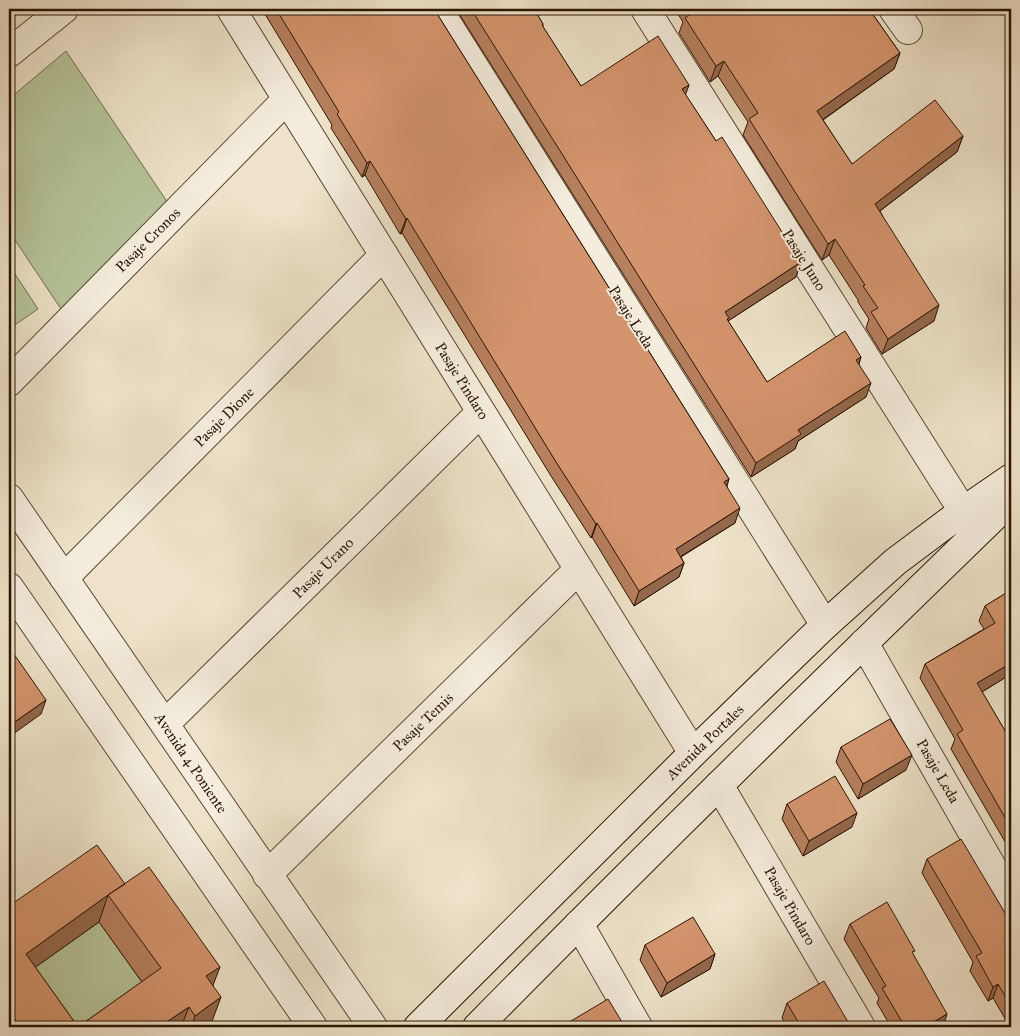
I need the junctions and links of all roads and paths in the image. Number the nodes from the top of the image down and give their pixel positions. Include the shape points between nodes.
1 (64, 9) edge
2 (231, 9) edge
3 (438, 9) edge
4 (645, 9) edge
5 (9, 52) edge
6 (287, 99) junction
7 (384, 255) junction
8 (9, 382) edge
9 (481, 412) junction
10 (1011, 478) edge
11 (9, 498) edge
12 (1009, 509) edge
13 (964, 511) junction
14 (579, 570) junction
15 (64, 578) junction
16 (9, 587) edge
17 (825, 625) junction
18 (864, 643) junction
19 (165, 724) junction
20 (693, 753) junction
21 (719, 785) junction
22 (268, 875) junction
23 (1011, 900) edge
24 (579, 924) junction
25 (313, 1027) edge
26 (373, 1027) edge
27 (418, 1027) edge
28 (478, 1027) edge
29 (638, 1027) edge
30 (861, 1027) edge

1 - 5 street
2 - 6 street, Pasaje Pindaro
3 - 17 street, Pasaje Leda
4 - 13 street, Pasaje Juno
6 - 7 street, Pasaje Pindaro
6 - 8 street, Pasaje Cronos
7 - 9 street, Pasaje Pindaro
7 - 15 street, Pasaje Dione
9 - 14 street, Pasaje Pindaro
9 - 19 street, Pasaje Urano
10 - 13 street, Avenida Portales
11 - 15 street, Avenida 4 Poniente
12 - 18 street
13 - 17 street, Avenida Portales via 896,562
14 - 20 street, Pasaje Pindaro
14 - 22 street, Pasaje Temis
15 - 19 street, Avenida 4 Poniente
16 - 25 street
17 - 20 street, Avenida Portales
18 - 21 street
18 - 23 street, Pasaje Leda
19 - 22 street, Avenida 4 Poniente
20 - 27 street, Avenida Portales
21 - 24 street
21 - 30 street, Pasaje Pindaro
22 - 26 street, Avenida 4 Poniente
24 - 28 street
24 - 29 street

